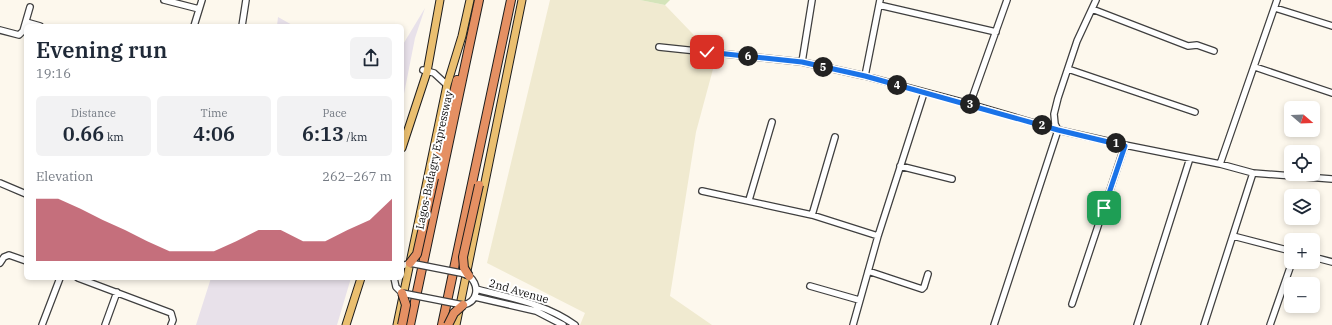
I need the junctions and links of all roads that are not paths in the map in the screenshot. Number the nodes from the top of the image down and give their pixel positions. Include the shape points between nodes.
1 (164, 0) edge
2 (202, 0) edge
3 (246, 0) edge
4 (436, 0) edge
5 (440, 0) edge
6 (470, 0) edge
7 (479, 0) edge
8 (511, 0) edge
9 (522, 0) edge
10 (812, 0) edge
11 (1008, 0) edge
12 (1096, 0) edge
13 (1277, 0) edge
14 (879, 2) edge
15 (30, 7) dead end
16 (1275, 8) junction
17 (199, 9) junction
18 (1092, 9) junction
19 (26, 22) joint
20 (33, 24) edge
21 (195, 24) edge
22 (242, 24) edge
23 (24, 26) edge
24 (1332, 26) edge
25 (0, 30) edge
26 (996, 32) junction
27 (659, 47) dead end
28 (1214, 51) dead end
29 (802, 62) junction
30 (1255, 67) junction
31 (1068, 69) junction
32 (425, 71) junction
33 (865, 76) junction
34 (447, 85) junction
35 (924, 93) junction
36 (1332, 94) edge
37 (970, 104) junction
38 (1195, 112) dead end
39 (772, 122) dead end
40 (1058, 130) junction
41 (404, 131) edge
42 (835, 137) dead end
43 (404, 141) edge
44 (1125, 146) junction
45 (1190, 158) junction
46 (1220, 164) junction
47 (900, 166) junction
48 (1253, 173) junction
49 (952, 179) dead end
50 (1332, 179) edge
51 (0, 183) edge
52 (24, 191) edge
53 (702, 191) dead end
54 (749, 200) junction
55 (812, 215) junction
56 (878, 236) junction
57 (1233, 236) junction
58 (1284, 249) edge
59 (1320, 259) edge
60 (24, 260) edge
61 (1332, 262) edge
62 (0, 263) edge
63 (406, 264) edge
64 (1290, 269) edge
65 (868, 271) junction
66 (928, 274) dead end
67 (469, 276) junction
68 (59, 280) edge
69 (84, 280) edge
70 (356, 280) edge
71 (359, 280) edge
72 (394, 280) edge
73 (810, 286) dead end
74 (476, 289) junction
75 (117, 292) junction
76 (402, 293) junction
77 (475, 297) junction
78 (859, 300) junction
79 (1072, 304) dead end
80 (463, 305) junction
81 (42, 325) edge
82 (105, 325) edge
83 (171, 325) edge
84 (343, 325) edge
85 (346, 325) edge
86 (397, 325) edge
87 (402, 325) edge
88 (410, 325) edge
89 (442, 325) edge
90 (448, 325) edge
91 (456, 325) edge
92 (563, 325) edge
93 (575, 325) edge
94 (852, 325) edge
95 (994, 325) edge
96 (1137, 325) edge
97 (1204, 325) edge
98 (1270, 325) edge

1 - 17 street
2 - 17 street
3 - 22 street
4 - 32 main road
5 - 32 main road
6 - 34 main road, Lagos-Badagry Expressway
7 - 63 highway, bridge via 453,97 417,254
7 - 88 highway, Lagos-Badagry Expressway
8 - 67 highway, bridge via 494,104 463,257 464,268
8 - 89 highway
9 - 91 main road
10 - 29 street
11 - 26 street
12 - 18 street
13 - 16 street
14 - 26 street
14 - 33 street
15 - 19 street
16 - 24 street
16 - 30 street
17 - 21 street
18 - 28 street via 1188,46 1197,45
18 - 31 street via 1077,41
19 - 20 street
23 - 25 street via 19,35
26 - 37 street
27 - 29 street
29 - 33 street
30 - 36 street
30 - 46 street
31 - 38 street
31 - 40 street via 1054,114
32 - 34 street via 434,73
32 - 41 main road
32 - 43 main road
33 - 35 street
34 - 86 main road, Lagos-Badagry Expressway
35 - 37 street
35 - 47 street
37 - 40 street
39 - 54 street
40 - 44 street
40 - 95 street
42 - 55 street
44 - 45 street
44 - 79 street
45 - 46 street
45 - 96 street
46 - 48 street
47 - 49 street
47 - 56 street
48 - 50 street
48 - 57 street
51 - 52 street
53 - 54 street
54 - 55 street
55 - 56 street
56 - 65 street
57 - 58 street
57 - 97 street
59 - 61 street
60 - 62 street via 10,255 4,257
63 - 67 street, bridge
64 - 98 street
65 - 66 street via 922,290
65 - 78 street
67 - 74 street via 475,282
68 - 81 street
69 - 75 street
70 - 84 main road
71 - 85 main road
72 - 76 street via 396,288
73 - 78 street
74 - 77 street
74 - 93 street, 2nd Avenue via 538,305 556,312
75 - 82 street
75 - 83 street via 171,313
76 - 80 street, bridge
76 - 87 highway, bridge via 406,305
77 - 80 street
77 - 92 street, 2nd Avenue via 536,311
78 - 94 street
80 - 90 highway, bridge via 454,313

